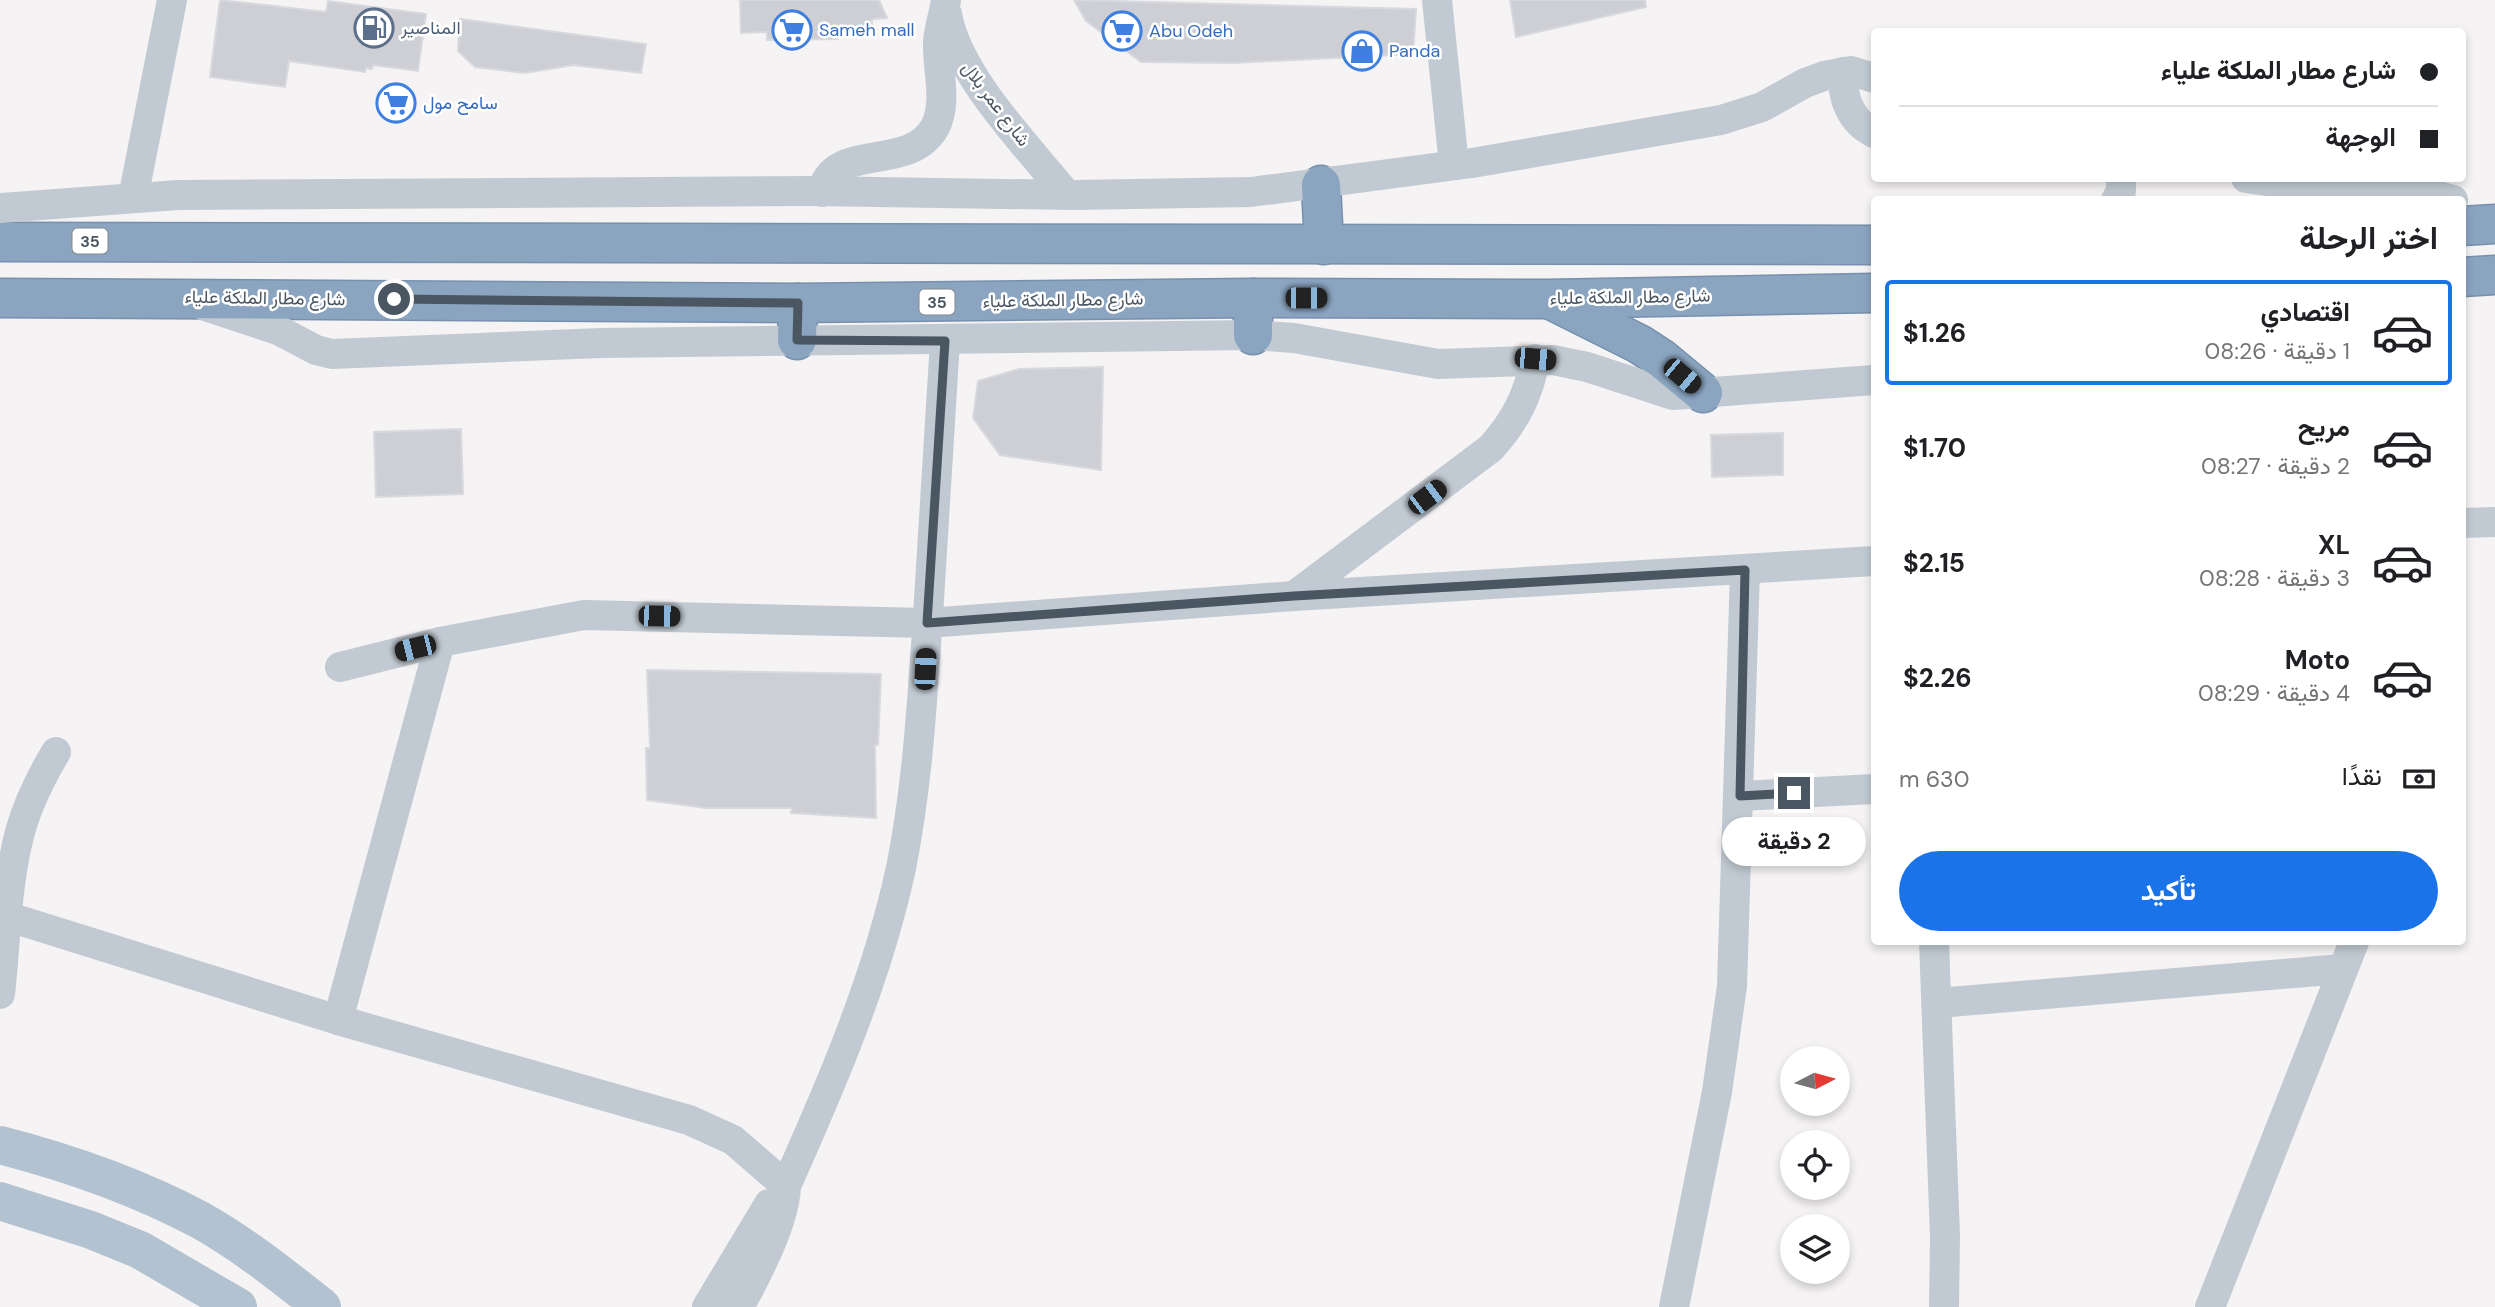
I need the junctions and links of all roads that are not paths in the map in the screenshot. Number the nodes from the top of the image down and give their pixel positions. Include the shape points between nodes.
1 (172, 0) edge
2 (1437, 0) edge
3 (1447, 0) edge
4 (945, 2) edge
5 (1843, 72) junction
6 (1871, 77) edge
7 (1871, 131) edge
8 (1463, 164) junction
9 (2269, 182) edge
10 (1321, 185) junction
11 (822, 192) junction
12 (1067, 195) junction
13 (2438, 196) edge
14 (134, 198) junction
15 (2466, 206) edge
16 (0, 208) edge
17 (2495, 224) edge
18 (2466, 226) edge
19 (0, 242) edge
20 (1324, 245) junction
21 (1871, 245) edge
22 (2495, 276) edge
23 (2466, 277) edge
24 (2466, 284) edge
25 (1871, 293) edge
26 (0, 298) edge
27 (178, 298) junction
28 (1548, 299) junction
29 (1253, 317) junction
30 (798, 322) junction
31 (945, 341) junction
32 (1535, 359) junction
33 (1871, 380) edge
34 (1703, 393) junction
35 (2495, 522) edge
36 (2466, 523) edge
37 (1871, 561) edge
38 (1745, 570) junction
39 (1294, 596) junction
40 (927, 623) junction
41 (440, 642) junction
42 (341, 667) dead end
43 (56, 752) dead end
44 (1871, 789) edge
45 (1740, 796) junction
46 (9, 916) junction
47 (1934, 945) edge
48 (2353, 945) edge
49 (2342, 970) junction
50 (0, 994) edge
51 (1938, 1003) junction
52 (338, 1020) junction
53 (0, 1144) edge
54 (786, 1186) junction
55 (0, 1201) edge
56 (238, 1307) edge
57 (322, 1307) edge
58 (707, 1307) edge
59 (739, 1307) edge
60 (1674, 1307) edge
61 (1944, 1307) edge
62 (2210, 1307) edge

1 - 14 street
2 - 8 street
3 - 8 street
4 - 11 street, شارع عمر بلال via 938,39 940,108 934,128 911,150 836,167
4 - 12 street, شارع عمر بلال via 953,38 969,72
5 - 6 street
5 - 7 street via 1848,108
5 - 8 street via 1805,83 1762,107 1721,120
8 - 10 street
9 - 13 street
10 - 12 street via 1251,192
10 - 20 highway
11 - 12 street
11 - 14 street
14 - 16 street
15 - 17 street
17 - 18 highway
19 - 20 highway, 35
20 - 21 highway, 35
22 - 23 highway
22 - 24 street
25 - 28 highway, شارع مطار الملكة علياء / 35
26 - 27 highway, شارع مطار الملكة علياء / 35
27 - 30 highway, شارع مطار الملكة علياء / 35
27 - 30 street via 278,330 332,354 541,344
28 - 29 highway, شارع مطار الملكة علياء / 35
28 - 34 highway via 1639,344
29 - 30 highway, شارع مطار الملكة علياء / 35
29 - 31 street
29 - 32 street via 1294,338 1438,364
30 - 31 street
31 - 40 street
32 - 34 street via 1587,367 1658,392
32 - 39 street via 1521,408 1491,448
33 - 34 street
35 - 36 street
37 - 38 street
38 - 39 street
38 - 45 street
39 - 40 street
40 - 41 street via 605,614 560,618
40 - 54 street via 923,716 900,869 858,1018
41 - 42 street
41 - 52 street
43 - 46 street via 21,831
44 - 45 street
45 - 60 street via 1726,1039
46 - 50 street
46 - 52 street
47 - 51 street
48 - 49 street
49 - 51 street
49 - 62 street
51 - 61 street
52 - 54 street via 690,1120 733,1140
53 - 57 main road via 103,1175 201,1221
54 - 58 street via 770,1202
54 - 59 street via 775,1230
55 - 56 main road via 140,1250

